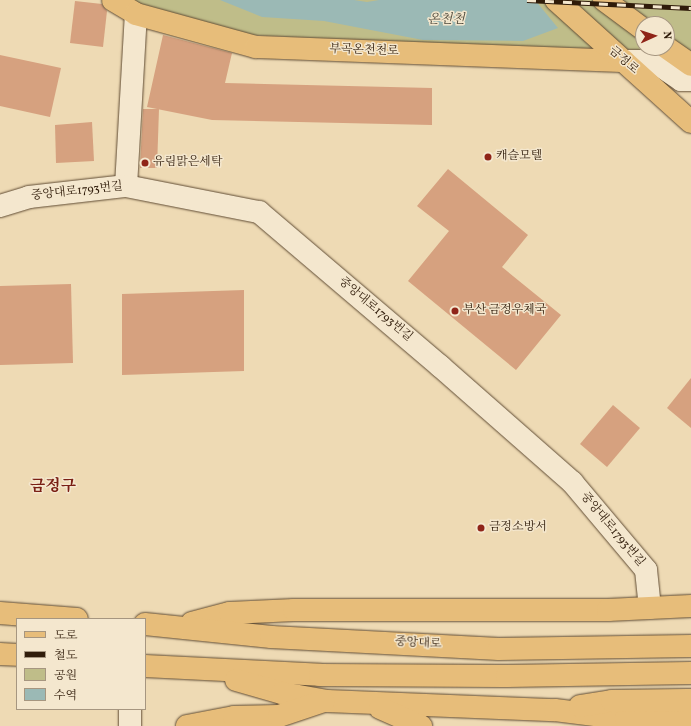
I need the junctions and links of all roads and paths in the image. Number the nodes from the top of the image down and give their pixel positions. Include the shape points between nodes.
1 (113, 0) edge
2 (556, 0) edge
3 (604, 0) edge
4 (632, 0) edge
5 (136, 14) junction
6 (637, 16) edge
7 (635, 23) edge
8 (619, 57) junction
9 (691, 80) edge
10 (691, 122) edge
11 (126, 186) junction
12 (0, 206) edge
13 (691, 606) edge
14 (650, 608) junction
15 (0, 613) edge
16 (64, 618) edge
17 (146, 624) edge
18 (179, 626) junction
19 (691, 646) edge
20 (0, 654) edge
21 (16, 655) edge
22 (146, 666) edge
23 (204, 671) junction
24 (691, 673) edge
25 (691, 700) edge
26 (327, 701) junction
27 (368, 703) junction
28 (130, 710) edge
29 (555, 710) junction
30 (691, 720) edge
31 (130, 726) edge
32 (187, 726) edge
33 (422, 726) edge

1 - 5 main road, 부곡온천천로
2 - 8 main road, 금정로
3 - 7 main road
4 - 6 main road
5 - 8 main road, 부곡온천천로 via 256,47
5 - 11 street
8 - 9 street via 653,61 681,80
8 - 10 main road, 금정로
11 - 12 street, 중앙대로1793번길 via 29,197
11 - 14 street, 중앙대로1793번길 via 259,212 434,360 572,482 646,570
13 - 14 main road
14 - 18 main road via 294,610 230,613
15 - 16 main road
17 - 18 main road, 중앙대로
18 - 19 main road, 중앙대로 via 270,637 499,649
20 - 21 main road
22 - 23 main road
23 - 24 main road via 499,676
23 - 26 main road via 282,693
25 - 29 main road via 612,702
26 - 27 main road
26 - 32 main road via 279,716 234,717
27 - 29 main road
27 - 33 main road
28 - 31 street
29 - 30 main road via 626,719

